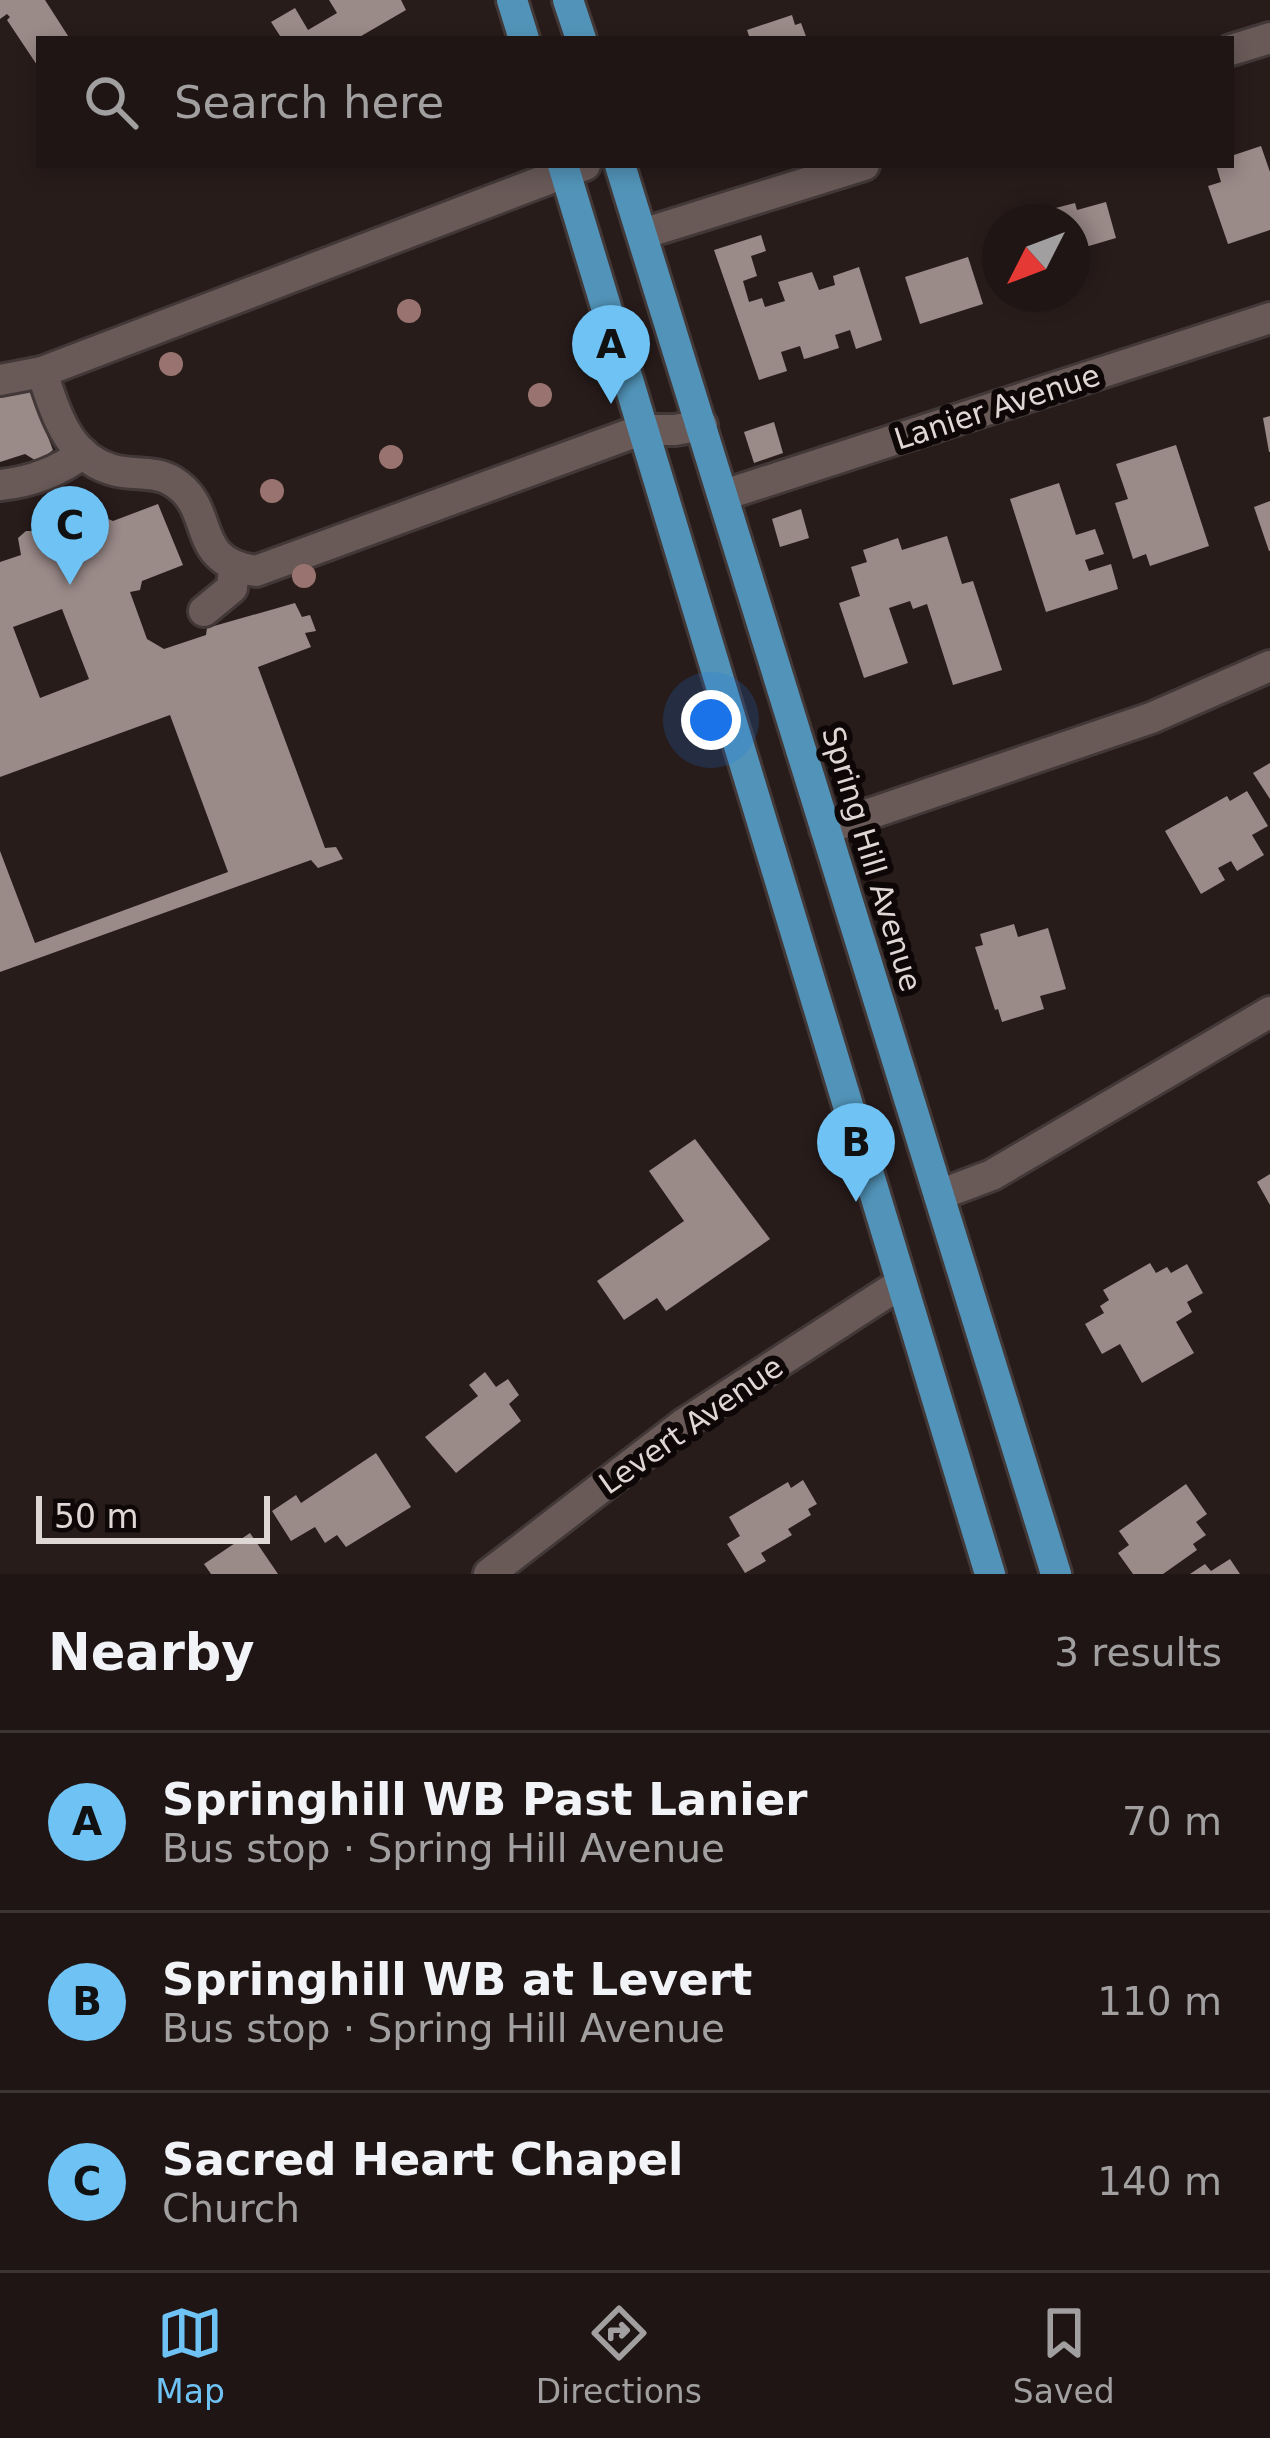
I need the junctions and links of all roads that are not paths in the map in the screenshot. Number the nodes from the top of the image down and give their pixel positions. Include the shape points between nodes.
1 (512, 0) edge
2 (568, 0) edge
3 (523, 36) edge
4 (580, 36) edge
5 (1270, 38) edge
6 (1234, 49) edge
7 (571, 168) edge
8 (621, 168) edge
9 (854, 168) edge
10 (642, 234) junction
11 (1270, 318) edge
12 (42, 372) junction
13 (0, 380) edge
14 (702, 425) junction
15 (641, 430) junction
16 (82, 453) junction
17 (0, 485) edge
18 (724, 495) junction
19 (235, 568) junction
20 (204, 611) dead end
21 (1270, 666) edge
22 (825, 829) junction
23 (1270, 1012) edge
24 (939, 1195) junction
25 (900, 1284) junction
26 (489, 1574) edge
27 (990, 1574) edge
28 (1056, 1574) edge

1 - 3 main road
2 - 4 main road
5 - 6 street
7 - 12 street
7 - 15 main road
8 - 10 main road, Spring Hill Avenue
9 - 10 street
10 - 14 main road, Spring Hill Avenue
11 - 18 street, Lanier Avenue
12 - 13 street
12 - 16 street via 58,418
14 - 15 street
14 - 18 main road, Spring Hill Avenue
15 - 19 street via 284,562
15 - 25 main road
16 - 17 street via 64,467
16 - 19 street via 118,471 171,480 193,502 217,558
18 - 22 main road, Spring Hill Avenue
19 - 20 street via 232,588
21 - 22 street via 1151,718
22 - 24 main road, Spring Hill Avenue
23 - 24 street via 992,1175
24 - 28 main road, Spring Hill Avenue
25 - 26 street, Levert Avenue via 685,1424
25 - 27 main road

